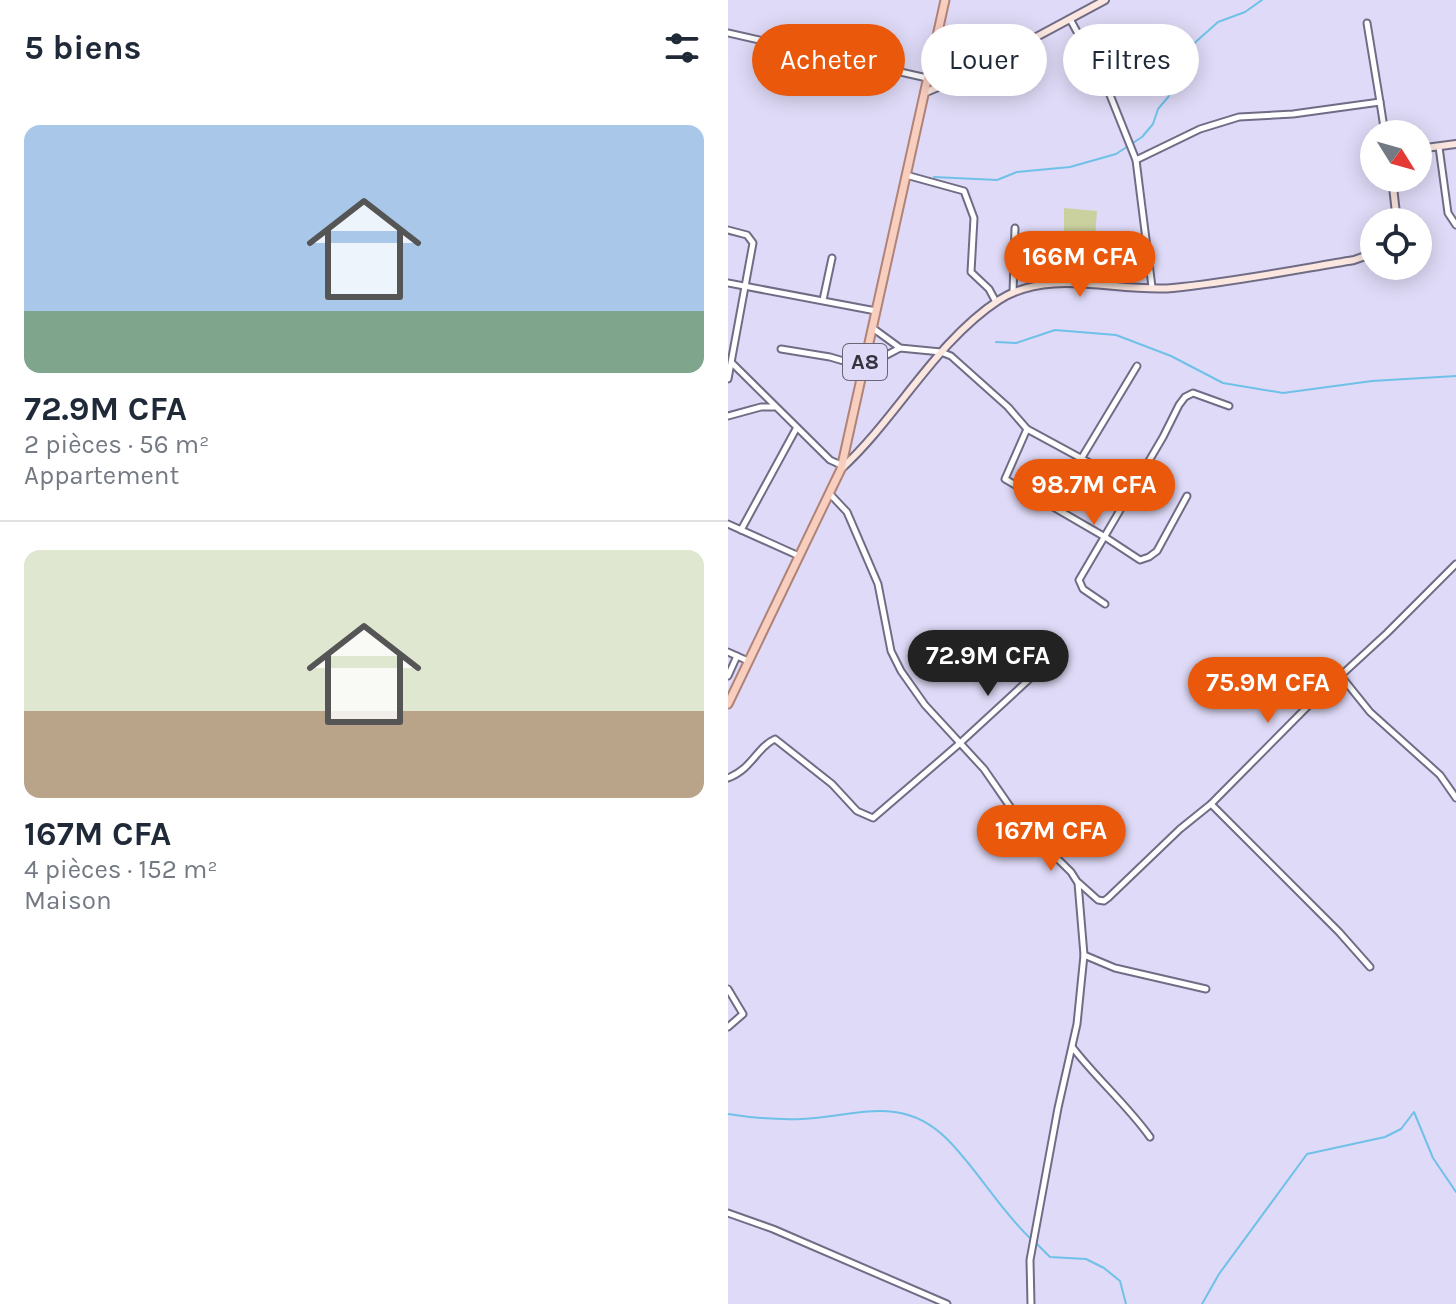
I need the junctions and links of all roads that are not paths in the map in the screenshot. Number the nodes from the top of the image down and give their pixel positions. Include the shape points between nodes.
1 (945, 0) edge
2 (1105, 0) edge
3 (1070, 19) junction
4 (1367, 23) dead end
5 (939, 24) edge
6 (1047, 31) edge
7 (728, 33) edge
8 (921, 77) edge
9 (923, 96) edge
10 (1380, 102) junction
11 (1383, 120) edge
12 (1456, 144) edge
13 (1439, 147) junction
14 (1432, 148) edge
15 (1136, 160) junction
16 (905, 174) junction
17 (1456, 225) edge
18 (1015, 228) dead end
19 (728, 230) edge
20 (832, 258) dead end
21 (1360, 258) edge
22 (728, 283) edge
23 (746, 286) junction
24 (1152, 287) junction
25 (1013, 293) junction
26 (823, 300) junction
27 (996, 302) junction
28 (876, 311) junction
29 (874, 329) junction
30 (900, 348) junction
31 (781, 349) dead end
32 (941, 352) junction
33 (731, 362) junction
34 (1137, 366) dead end
35 (864, 367) junction
36 (728, 379) edge
37 (1229, 406) dead end
38 (775, 407) junction
39 (728, 416) edge
40 (796, 429) junction
41 (1027, 429) junction
42 (1081, 459) junction
43 (841, 467) junction
44 (1134, 487) junction
45 (830, 494) junction
46 (1187, 496) dead end
47 (728, 524) edge
48 (741, 530) junction
49 (1105, 537) junction
50 (800, 557) junction
51 (1456, 564) edge
52 (1105, 604) dead end
53 (728, 652) edge
54 (737, 656) junction
55 (748, 661) junction
56 (1037, 672) dead end
57 (728, 676) edge
58 (1341, 676) junction
59 (728, 704) edge
60 (959, 744) junction
61 (728, 778) edge
62 (1456, 798) edge
63 (1211, 804) junction
64 (1078, 883) junction
65 (1084, 955) junction
66 (1370, 967) dead end
67 (728, 989) edge
68 (1206, 989) dead end
69 (728, 1027) edge
70 (1072, 1047) junction
71 (1150, 1137) dead end
72 (728, 1213) edge
73 (947, 1304) edge
74 (1031, 1304) edge

1 - 5 main road, A8
2 - 3 street
3 - 6 street
3 - 15 street via 1106,85
4 - 10 street
7 - 8 street
9 - 16 main road, A8
10 - 11 street
10 - 15 street via 1239,117
12 - 13 street
13 - 14 street
13 - 17 street via 1448,213
15 - 24 street
16 - 27 street via 964,191 974,218 971,272
16 - 28 main road, A8
18 - 25 street
19 - 23 street via 752,239
20 - 26 street
21 - 24 street via 1207,284
22 - 23 street
23 - 26 street
23 - 33 street
24 - 25 street via 1063,283
25 - 27 street
26 - 28 street
27 - 32 street
28 - 29 main road, A8
29 - 30 street
29 - 35 main road, A8
30 - 32 street
30 - 35 street
31 - 35 street
32 - 41 street via 967,368
32 - 43 street via 865,448
33 - 36 street
33 - 38 street
34 - 42 street
35 - 43 main road, A8
37 - 44 street via 1199,394 1185,397
38 - 39 street
38 - 40 street
40 - 43 street
40 - 48 street
41 - 42 street
41 - 49 street via 1005,479
42 - 44 street
43 - 45 main road, A8
44 - 49 street
45 - 50 main road, A8
45 - 60 street via 847,512 878,584 894,659
46 - 49 street via 1149,557 1140,560
47 - 48 street
48 - 50 street
49 - 52 street via 1079,580
50 - 55 main road, A8
51 - 58 street
53 - 54 street
54 - 55 street
54 - 57 street
55 - 59 main road, A8
56 - 60 street
58 - 62 street via 1377,720 1440,775
58 - 63 street
60 - 61 street via 873,818 857,811 775,739 751,765
60 - 64 street via 984,769 1022,824
63 - 64 street via 1104,901
63 - 66 street
64 - 65 street
65 - 68 street via 1115,968
65 - 70 street
67 - 69 street via 743,1014
70 - 71 street
70 - 74 street via 1030,1260
72 - 73 street

